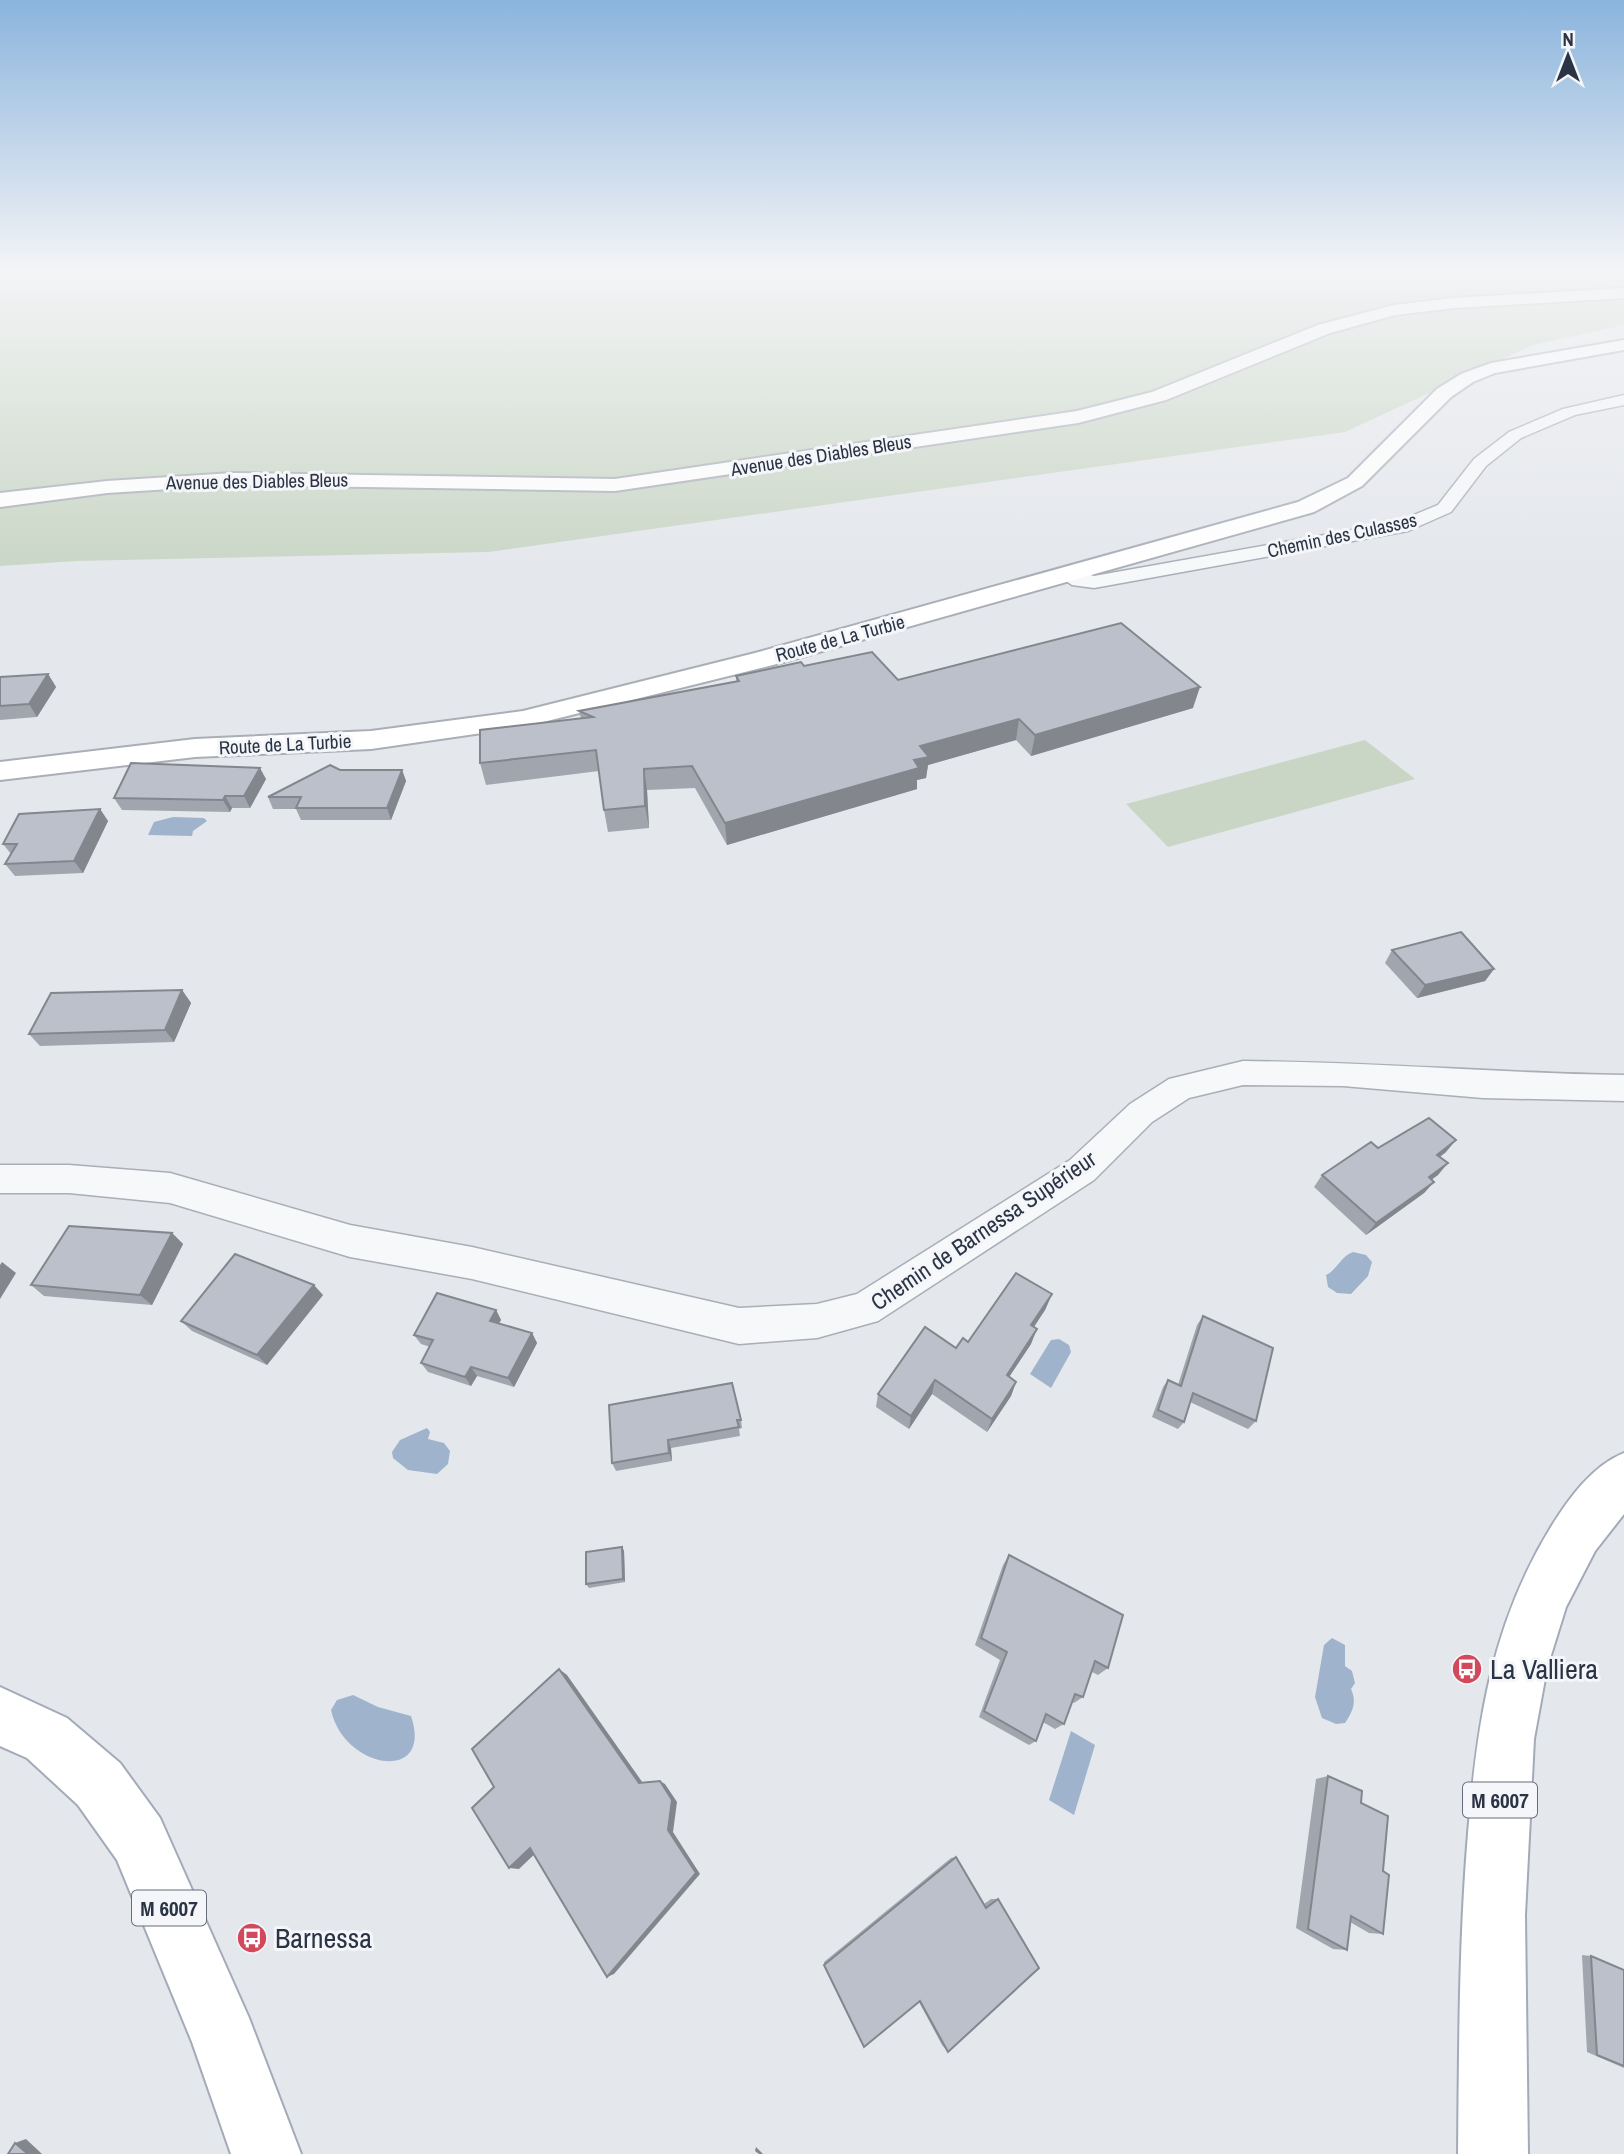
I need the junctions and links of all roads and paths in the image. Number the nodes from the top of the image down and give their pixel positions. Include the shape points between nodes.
1 (1216, 372) edge
2 (1484, 372) edge
3 (1624, 400) edge
4 (0, 500) edge
5 (1066, 574) junction
6 (0, 771) edge
7 (1624, 1088) edge
8 (0, 1179) edge
9 (1624, 1478) edge
10 (0, 1716) edge
11 (266, 2154) edge
12 (1493, 2154) edge

1 - 4 main road, Avenue des Diables Bleus via 1134,404 1078,417 615,485 247,479 107,487
2 - 5 main road, Route de La Turbie via 1444,393 1355,482 1331,496
3 - 5 street, Chemin des Culasses via 1530,427 1485,457 1449,505 1401,527 1094,582
5 - 6 main road, Route de La Turbie via 764,659 523,719 371,740 195,748
7 - 8 street, Chemin de Barnessa Supérieur via 1242,1073 1180,1088 1141,1113 1082,1170 865,1309 817,1321 739,1326 472,1263 350,1241 170,1188 69,1179
9 - 12 main road, M 6007 via 1606,1494 1560,1561 1528,1641 1505,1739 1491,1927
10 - 11 main road, M 6007 via 47,1738 99,1784 139,1839 225,2042

